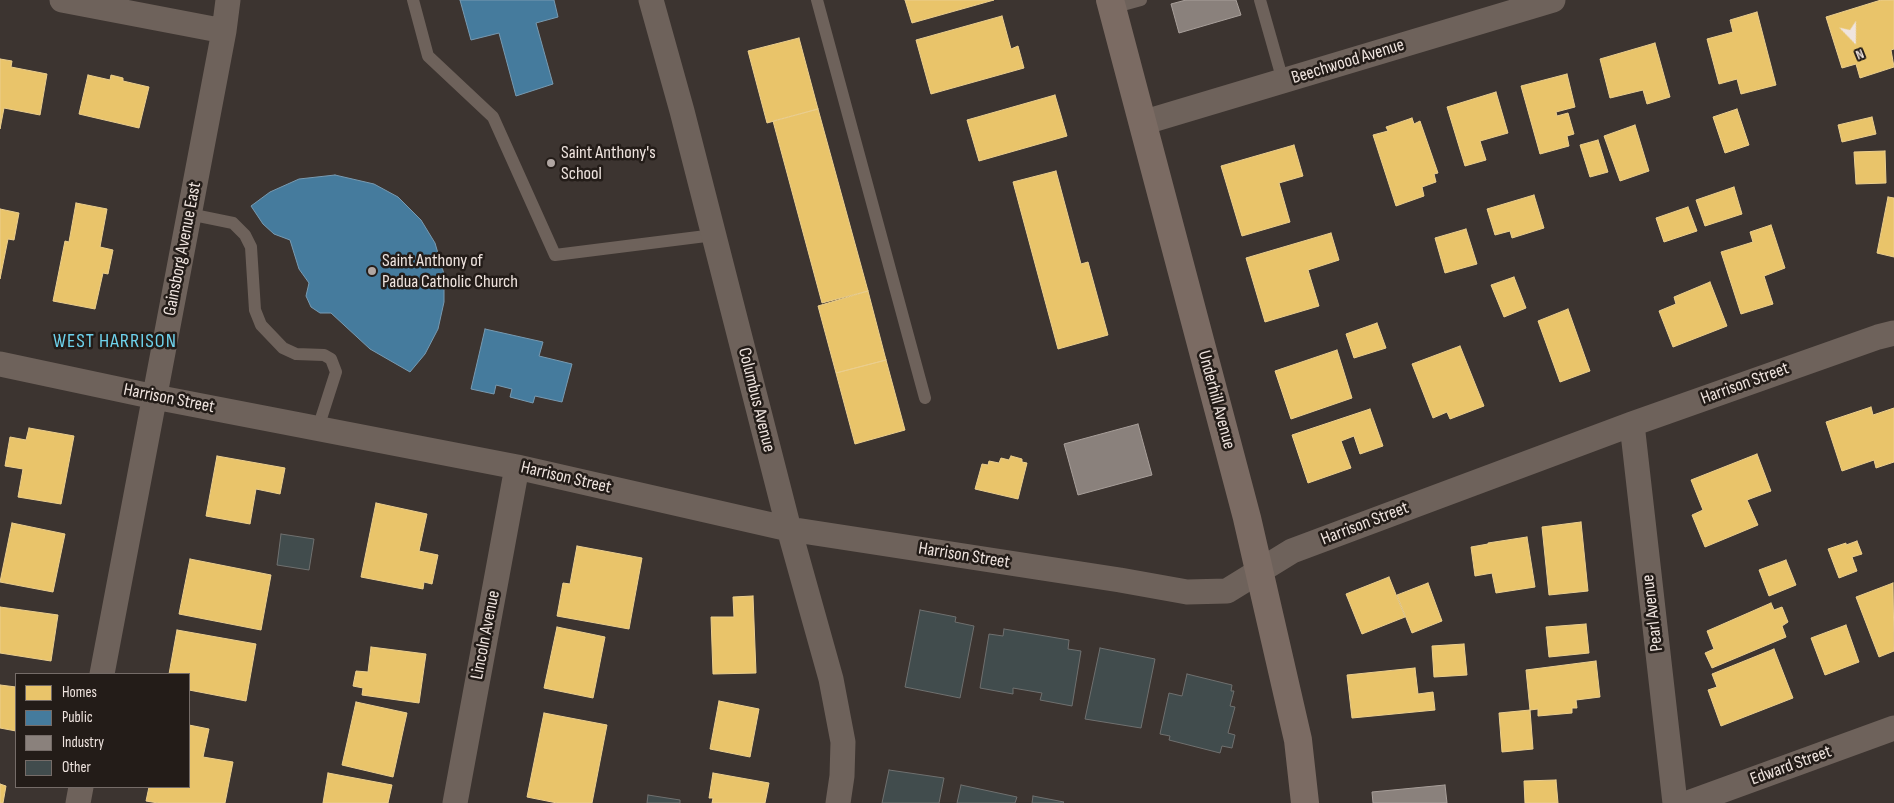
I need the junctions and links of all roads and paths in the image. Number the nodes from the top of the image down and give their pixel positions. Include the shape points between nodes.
1 (62, 0) edge
2 (228, 0) edge
3 (413, 0) edge
4 (651, 0) edge
5 (817, 0) edge
6 (1141, 0) edge
7 (1260, 0) edge
8 (1552, 0) edge
9 (1111, 4) edge
10 (224, 31) junction
11 (1283, 81) junction
12 (1142, 123) junction
13 (189, 214) junction
14 (714, 235) junction
15 (1894, 334) edge
16 (0, 364) edge
17 (155, 397) junction
18 (925, 398) dead end
19 (1632, 424) junction
20 (318, 428) junction
21 (517, 467) junction
22 (789, 529) junction
23 (1260, 572) junction
24 (102, 673) edge
25 (1894, 728) edge
26 (81, 788) edge
27 (78, 803) edge
28 (455, 803) edge
29 (838, 803) edge
30 (1306, 803) edge
31 (1675, 803) edge
32 (1688, 803) edge

1 - 10 street
2 - 10 street, Gainsborg Avenue East
3 - 14 lane via 428,56 493,117 555,254
4 - 14 street, Columbus Avenue
5 - 18 lane
6 - 9 lane
7 - 11 lane
8 - 11 street, Beechwood Avenue
9 - 12 street, Underhill Avenue
10 - 13 street, Gainsborg Avenue East
11 - 12 street, Beechwood Avenue
12 - 23 street, Underhill Avenue
13 - 17 street, Gainsborg Avenue East
13 - 20 lane via 233,223 245,235 251,247 255,310 261,326 283,348 296,354 324,355 331,360 336,372
14 - 22 street, Columbus Avenue
15 - 19 street, Harrison Street
16 - 17 street, Harrison Street
17 - 20 street, Harrison Street
17 - 24 street, Gainsborg Avenue East
19 - 23 street, Harrison Street via 1292,551
19 - 31 street, Pearl Avenue
20 - 21 street, Harrison Street
21 - 22 street, Harrison Street
21 - 28 street, Lincoln Avenue
22 - 23 street, Harrison Street via 1187,592 1227,591
22 - 29 street, Columbus Avenue via 831,679 843,742
23 - 30 street, Underhill Avenue via 1298,740
25 - 32 street, Edward Street
26 - 27 street

